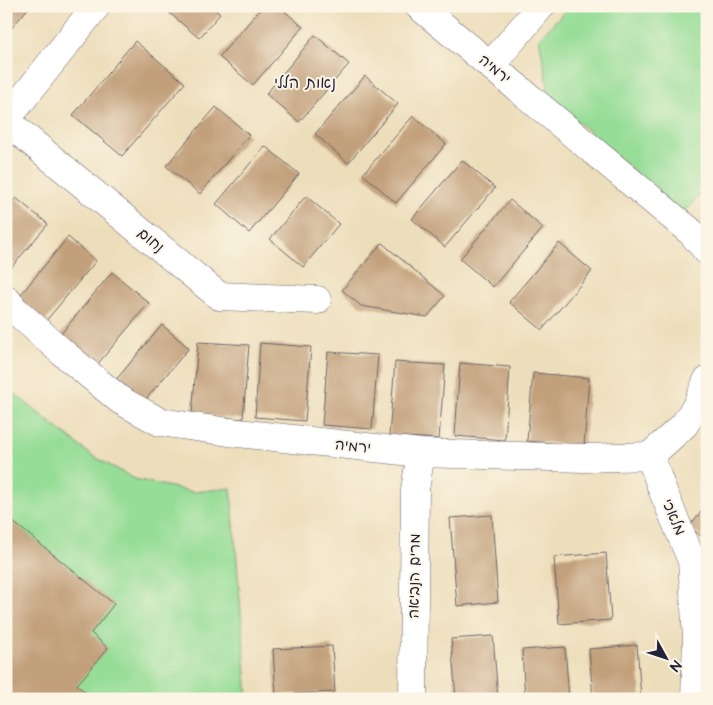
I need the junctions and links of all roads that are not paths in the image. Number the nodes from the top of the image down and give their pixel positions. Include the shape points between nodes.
1 (96, 6) edge
2 (419, 6) edge
3 (541, 6) edge
4 (491, 65) junction
5 (6, 121) edge
6 (701, 233) edge
7 (6, 299) edge
8 (317, 300) dead end
9 (707, 381) edge
10 (421, 453) junction
11 (650, 456) junction
12 (413, 699) edge
13 (695, 699) edge

1 - 5 street
2 - 4 street, ירמיה
3 - 4 street
4 - 6 street, ירמיה
5 - 8 street, נחום via 219,296
7 - 10 street, ירמיה via 14,310 120,400 160,422
9 - 11 street via 697,406 684,425
10 - 11 street, ירמיה via 584,458
10 - 12 street, מרים הנביאה via 415,490
11 - 13 street, מלאכי via 692,561 697,638

